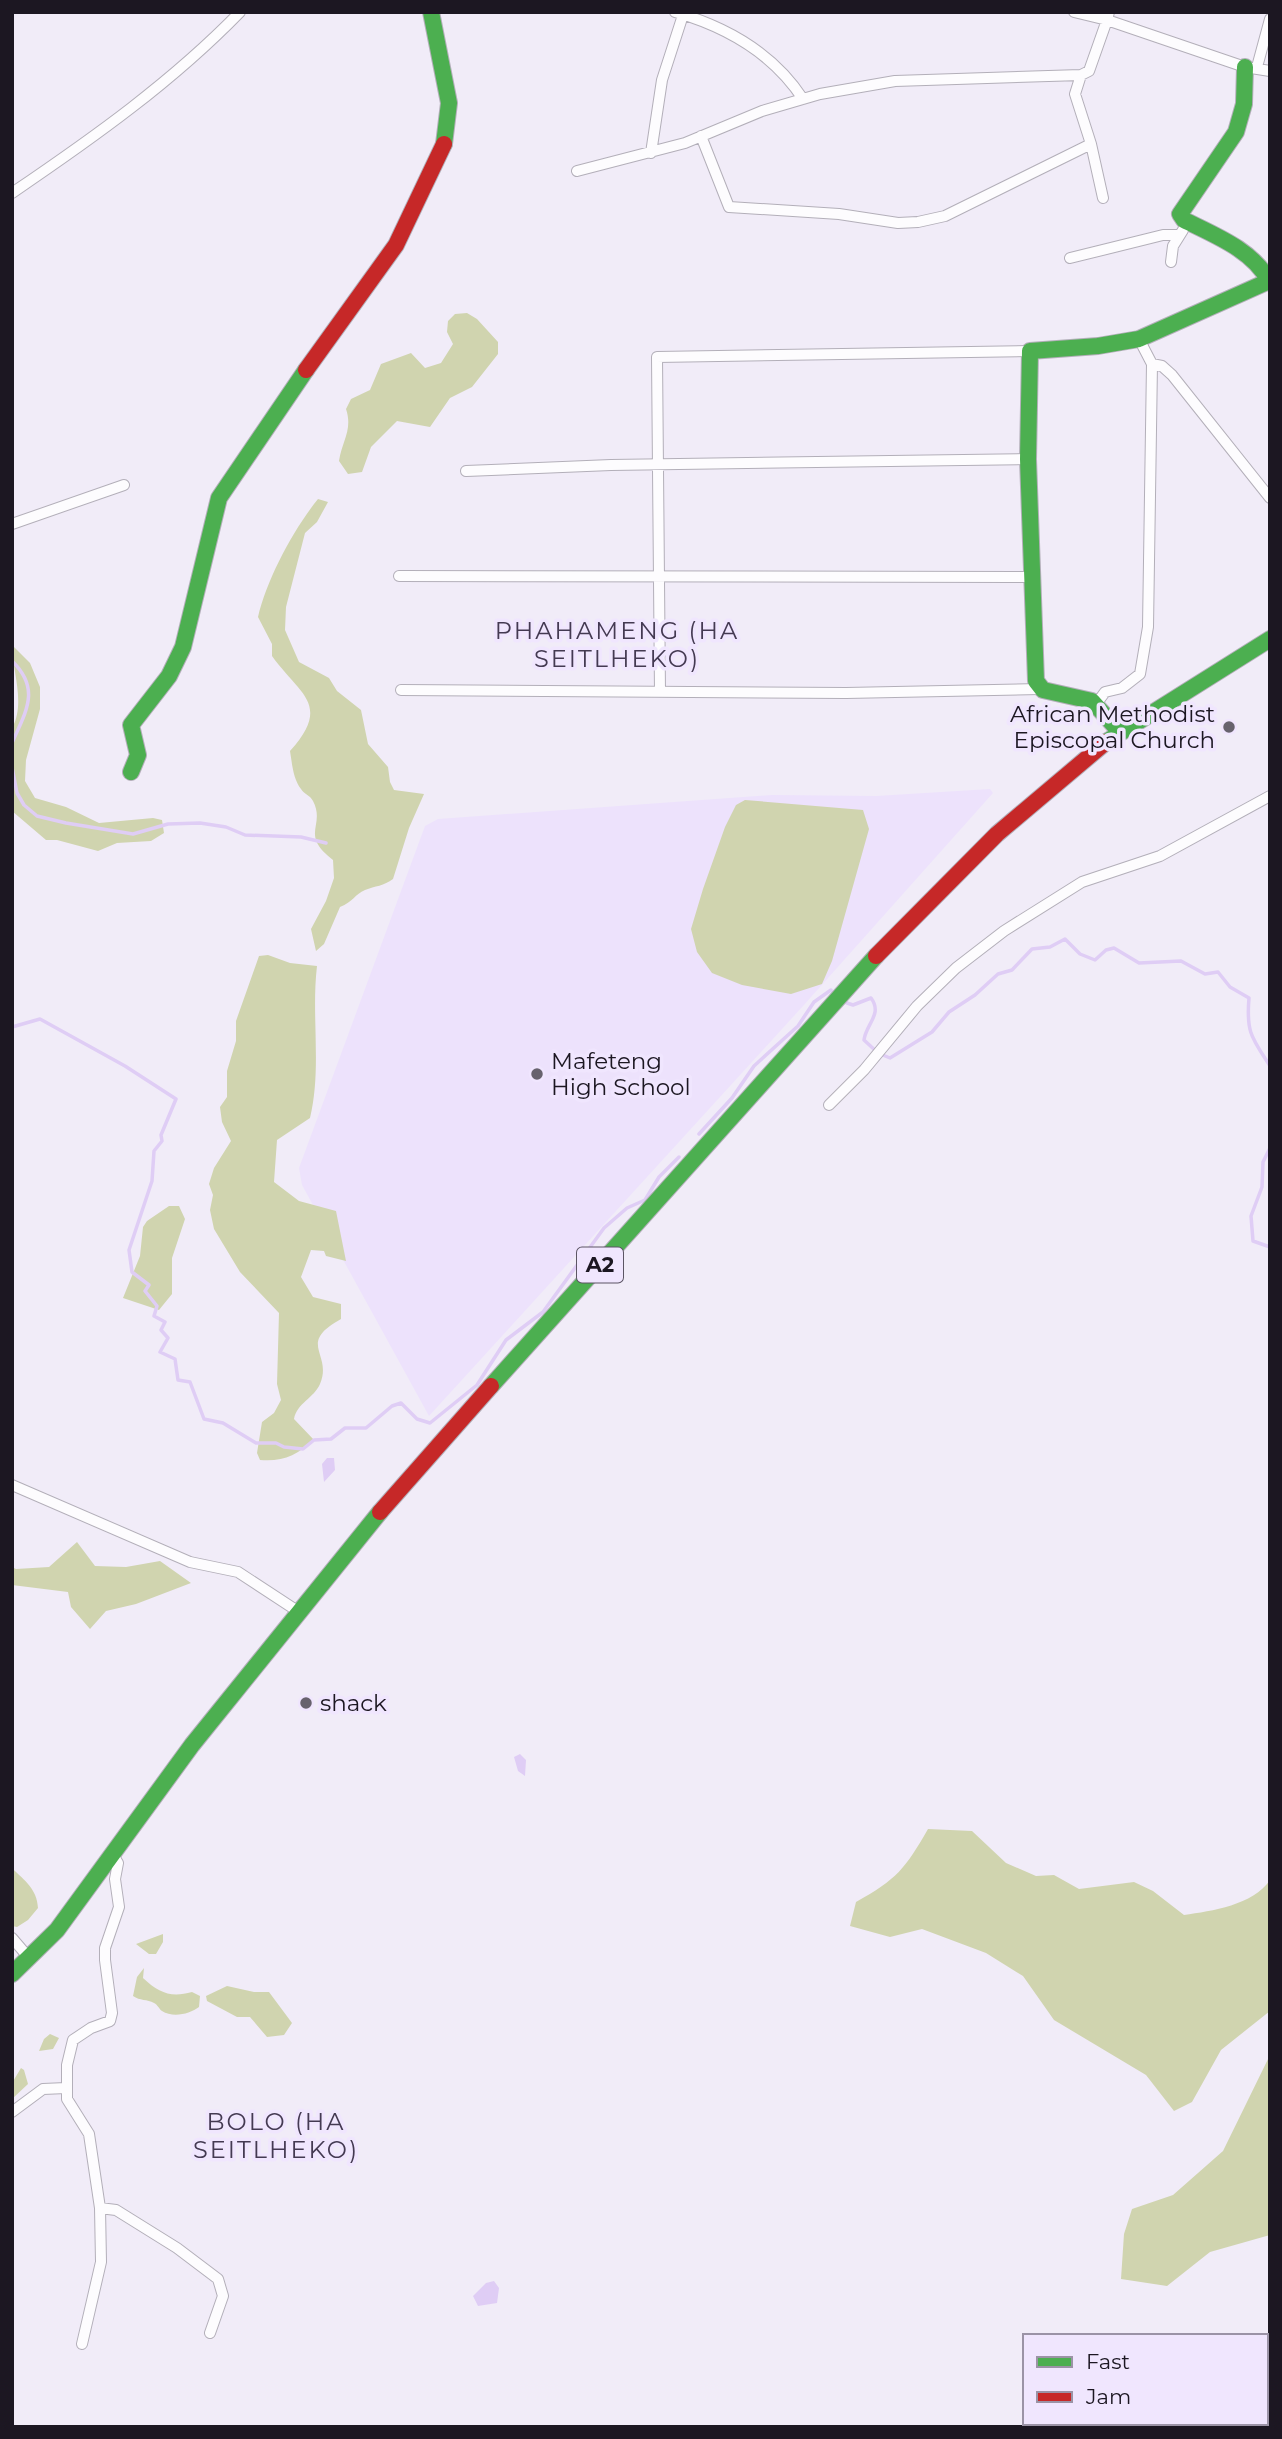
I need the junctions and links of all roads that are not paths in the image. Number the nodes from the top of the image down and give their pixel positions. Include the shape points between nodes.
1 (240, 12) edge
2 (431, 12) edge
3 (1074, 12) edge
4 (679, 13) edge
5 (1108, 16) edge
6 (1270, 19) edge
7 (1251, 67) junction
8 (1270, 71) edge
9 (1081, 75) junction
10 (803, 99) junction
11 (701, 136) junction
12 (1091, 145) junction
13 (651, 153) junction
14 (578, 172) dead end
15 (12, 192) edge
16 (1103, 198) dead end
17 (1183, 229) junction
18 (1070, 258) dead end
19 (1171, 262) dead end
20 (1269, 281) edge
21 (1139, 339) junction
22 (1030, 351) junction
23 (1152, 364) junction
24 (1028, 460) junction
25 (658, 464) junction
26 (466, 471) dead end
27 (124, 485) dead end
28 (1270, 498) edge
29 (12, 524) edge
30 (399, 576) dead end
31 (1031, 577) junction
32 (659, 578) junction
33 (1270, 639) edge
34 (1040, 689) junction
35 (401, 690) dead end
36 (660, 692) junction
37 (1097, 703) junction
38 (1119, 731) junction
39 (131, 772) dead end
40 (1270, 796) edge
41 (829, 1105) dead end
42 (12, 1485) edge
43 (299, 1612) junction
44 (112, 1853) junction
45 (12, 1938) edge
46 (30, 1959) junction
47 (12, 1974) edge
48 (66, 2088) junction
49 (12, 2112) edge
50 (100, 2208) junction
51 (210, 2333) dead end
52 (82, 2344) dead end

1 - 15 street via 147,96
2 - 39 main road via 449,103 443,150 396,245 287,394 219,498 183,647 169,676 131,725 138,755
3 - 5 street
4 - 10 street via 733,33 772,61
4 - 13 street via 662,80
5 - 7 street
5 - 9 street via 1089,71
6 - 7 street
7 - 8 street
7 - 17 main road via 1237,132 1182,207
9 - 10 street via 895,81
9 - 12 street via 1075,94
10 - 11 street
11 - 12 street via 729,207 898,223 945,216
11 - 13 street
12 - 16 street
13 - 14 street
17 - 18 street
17 - 19 street
17 - 20 main road via 1254,261
20 - 21 main road
21 - 22 main road
21 - 23 street
22 - 24 main road
22 - 25 street via 657,358
23 - 28 street via 1172,374
23 - 37 street via 1148,627 1140,674 1122,688 1105,692
24 - 25 street
24 - 31 main road
25 - 26 street
25 - 32 street
27 - 29 street
30 - 32 street
31 - 32 street
31 - 34 main road
32 - 36 street
33 - 38 main road, A2
34 - 36 street
34 - 37 main road via 1080,694
35 - 36 street
37 - 38 main road
38 - 43 main road, A2 via 997,834 891,940 453,1426
40 - 41 street via 1160,856 1082,882 1004,931 927,996
42 - 43 street via 190,1562 238,1572
43 - 44 main road, A2
44 - 46 main road, A2 via 88,1891
44 - 48 street via 118,1863 119,1907 105,1948 112,2013 110,2021 74,2040
45 - 46 street
46 - 47 main road, A2
48 - 49 street via 43,2089
48 - 50 street via 67,2099 89,2134
50 - 51 street via 116,2210 218,2279 223,2296
50 - 52 street via 101,2262

